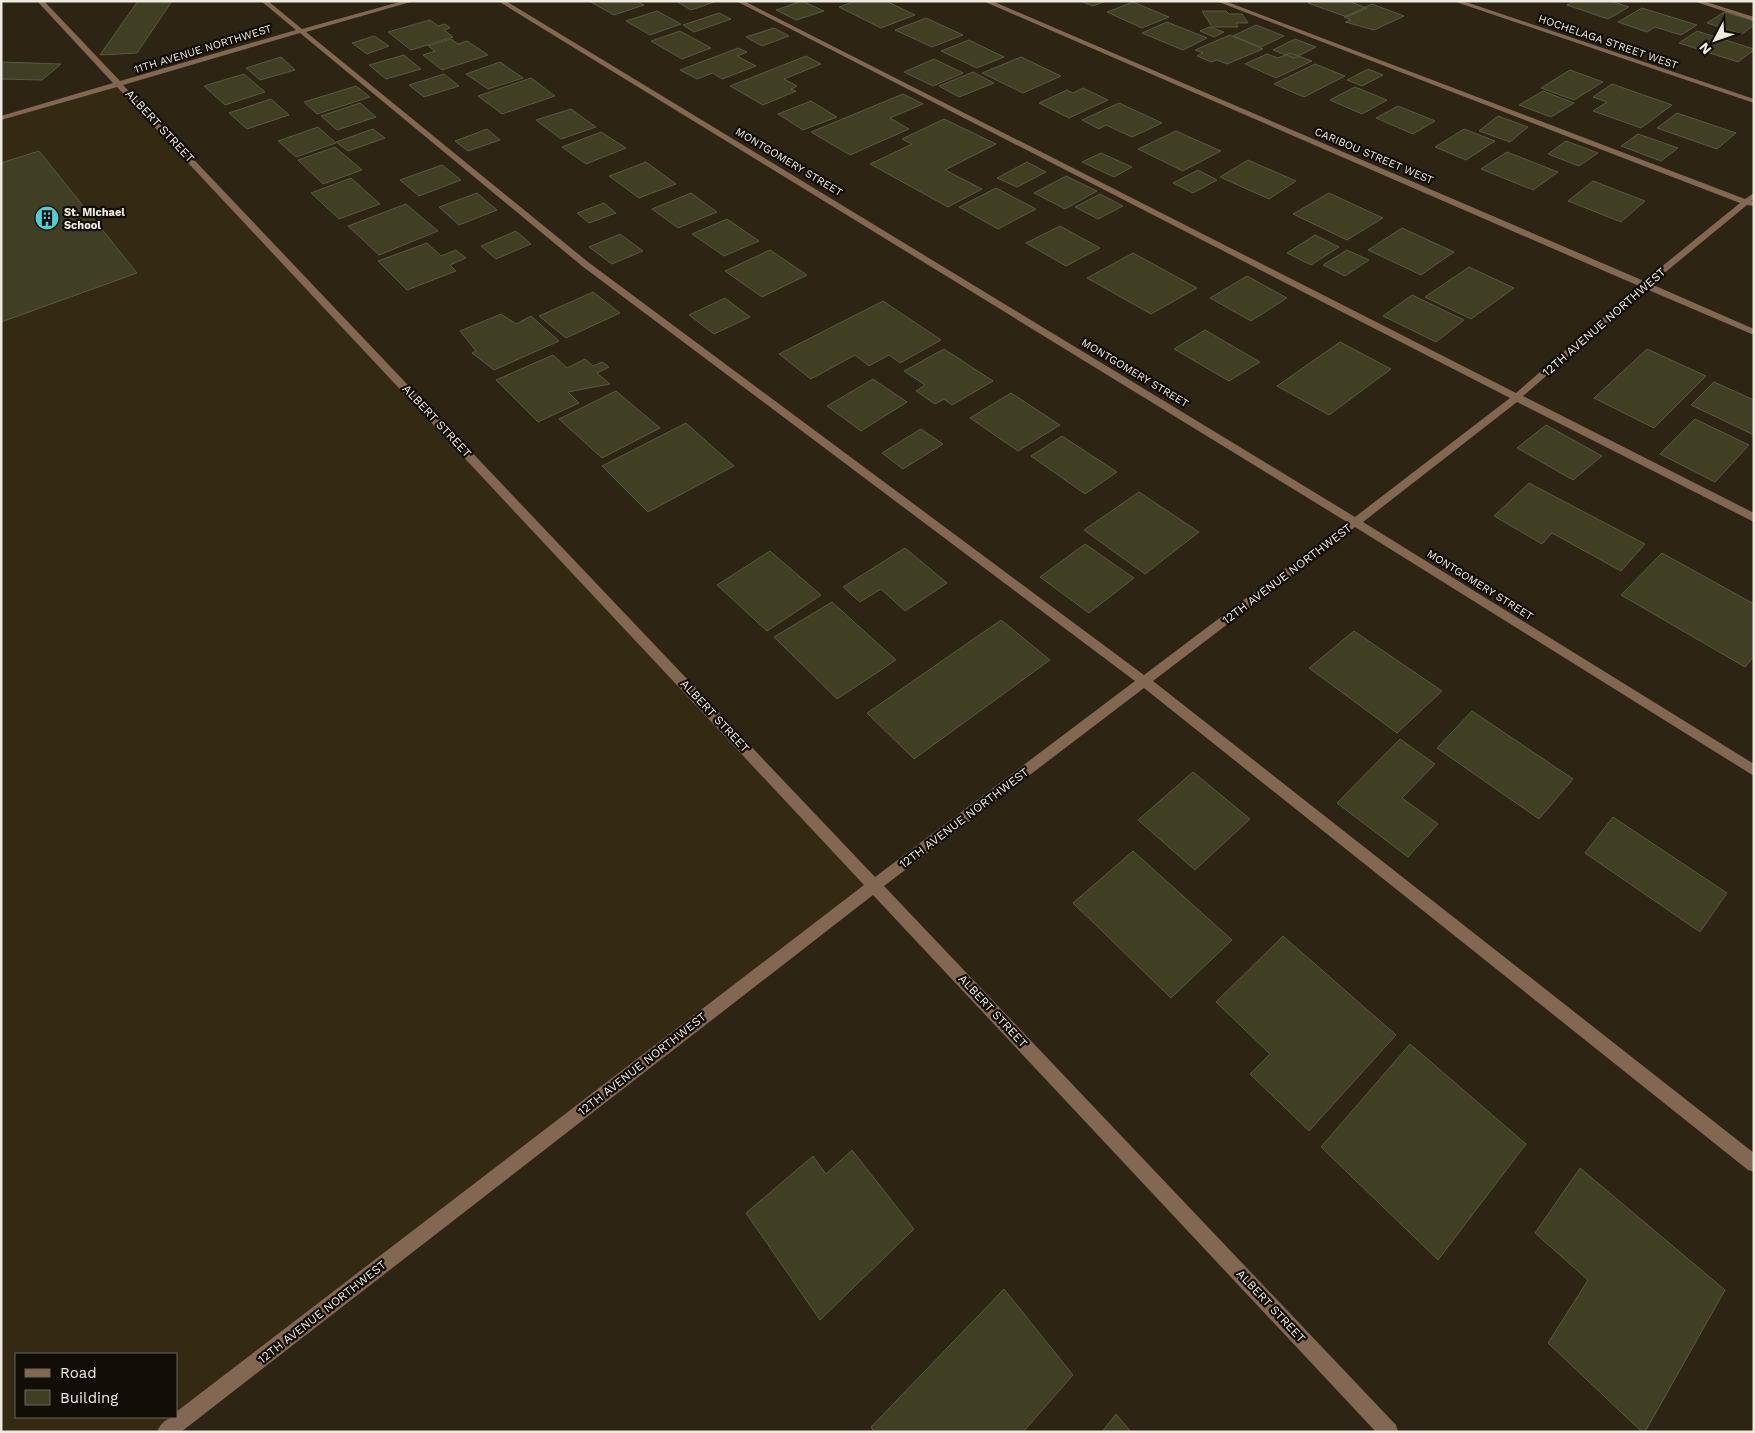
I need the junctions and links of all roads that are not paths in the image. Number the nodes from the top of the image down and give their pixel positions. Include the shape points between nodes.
1 (40, 1) edge
2 (264, 1) edge
3 (411, 1) edge
4 (501, 1) edge
5 (739, 1) edge
6 (986, 1) edge
7 (1219, 1) edge
8 (1456, 1) edge
9 (1696, 1) edge
10 (1754, 19) edge
11 (301, 31) junction
12 (120, 85) junction
13 (1754, 101) edge
14 (1, 118) edge
15 (1751, 200) edge
16 (1646, 285) junction
17 (1754, 332) edge
18 (1518, 396) junction
19 (1754, 518) edge
20 (1355, 522) junction
21 (1144, 681) junction
22 (1754, 771) edge
23 (875, 885) junction
24 (1754, 1164) edge
25 (166, 1432) edge
26 (1389, 1432) edge

1 - 12 street, ALBERT STREET
2 - 11 street
3 - 11 street, 11TH AVENUE NORTHWEST
4 - 20 street, MONTGOMERY STREET
5 - 18 street
6 - 16 street, CARIBOU STREET WEST
7 - 15 street
8 - 13 street, HOCHELAGA STREET WEST
9 - 10 street
11 - 12 street, 11TH AVENUE NORTHWEST
11 - 21 street via 585,264
12 - 14 street, 11TH AVENUE NORTHWEST
12 - 23 street, ALBERT STREET
15 - 16 street, 12TH AVENUE NORTHWEST
16 - 17 street, CARIBOU STREET WEST
16 - 18 street, 12TH AVENUE NORTHWEST
18 - 19 street
18 - 20 street, 12TH AVENUE NORTHWEST
20 - 21 street, 12TH AVENUE NORTHWEST
20 - 22 street, MONTGOMERY STREET
21 - 23 street, 12TH AVENUE NORTHWEST
21 - 24 street
23 - 25 street, 12TH AVENUE NORTHWEST
23 - 26 street, ALBERT STREET

